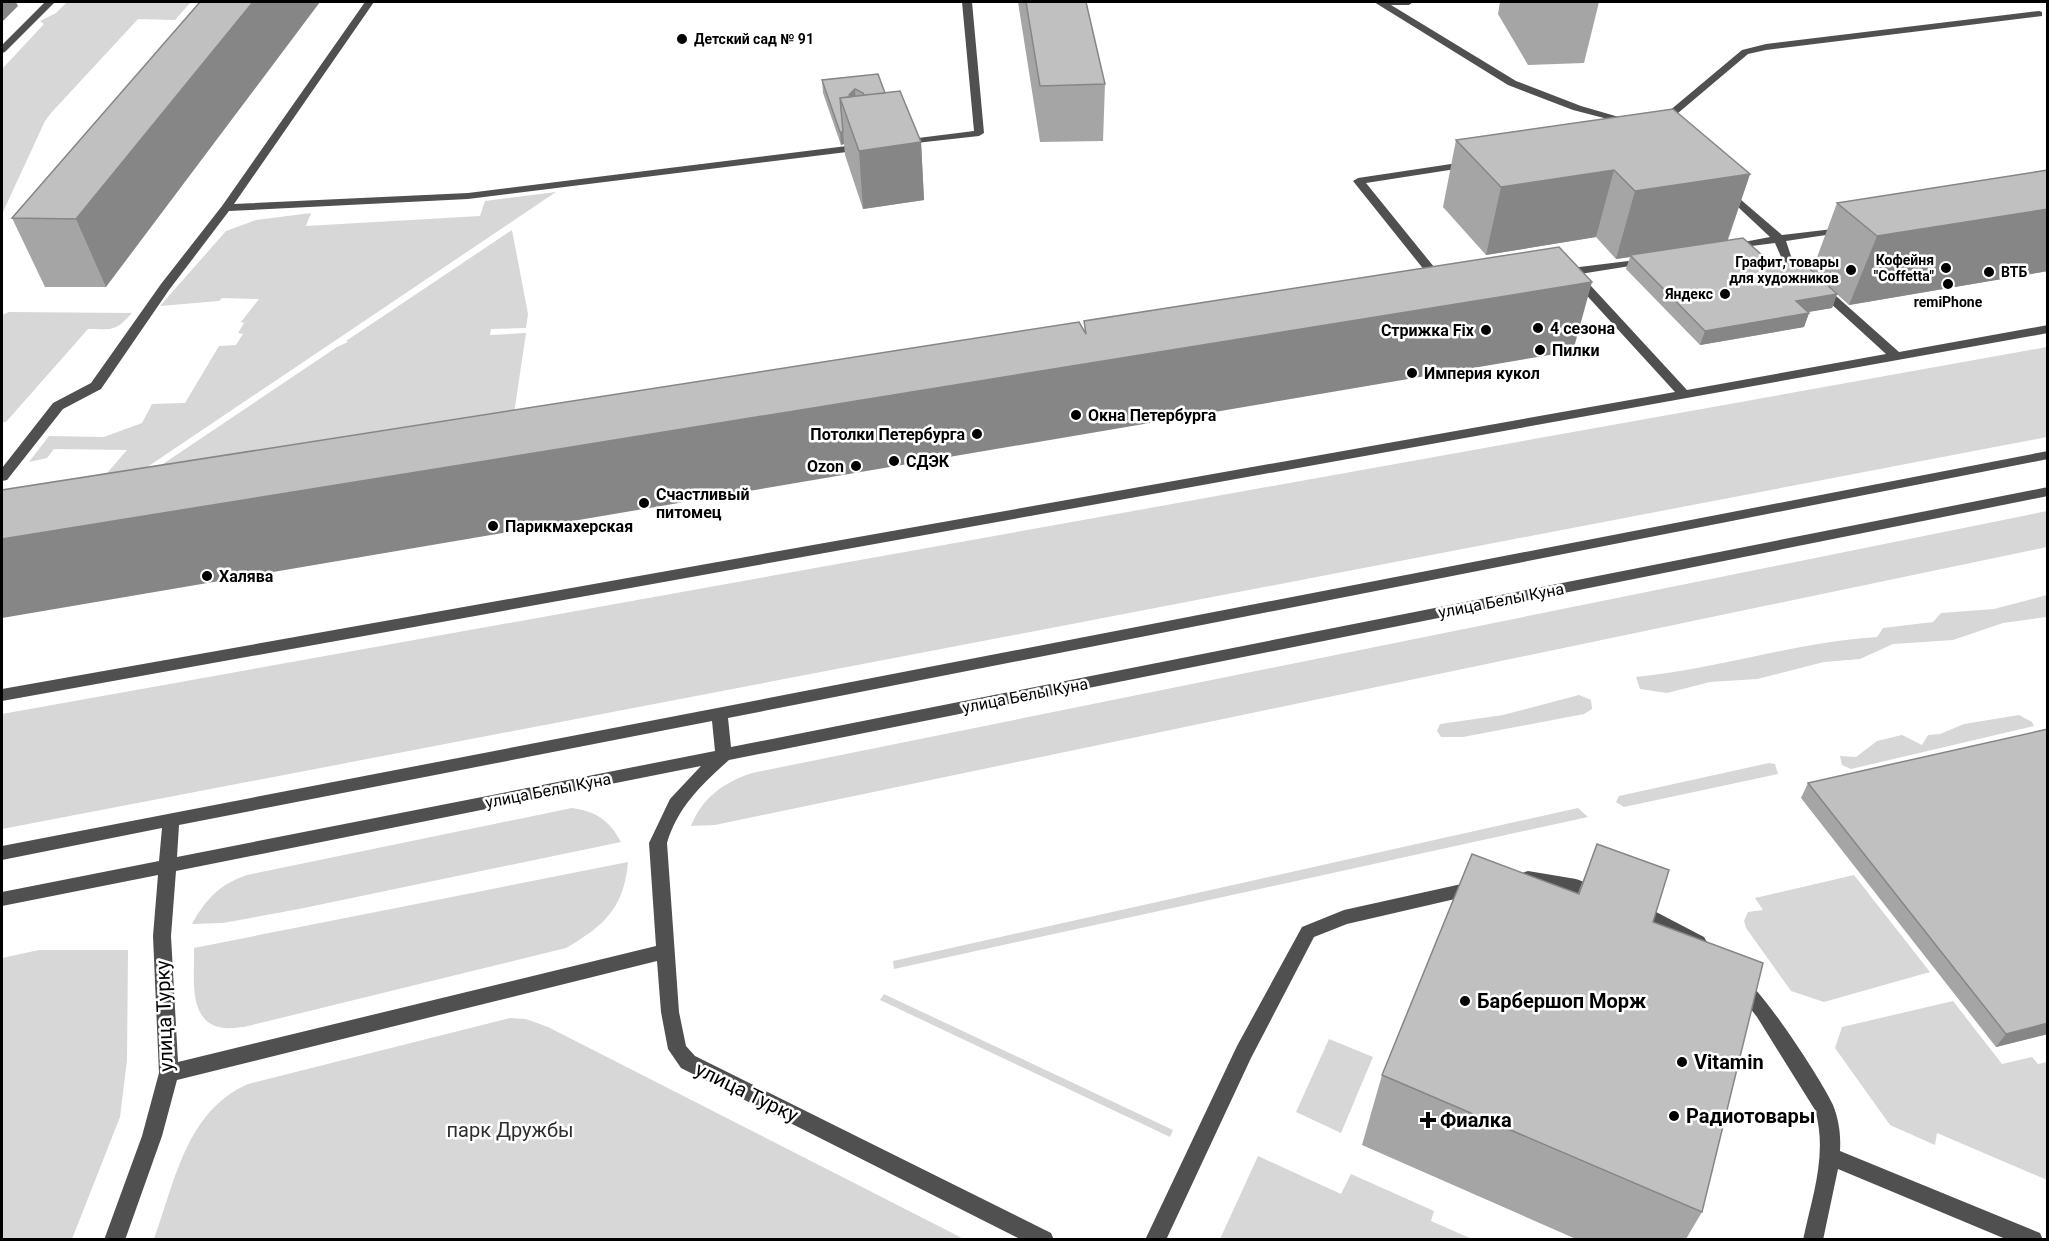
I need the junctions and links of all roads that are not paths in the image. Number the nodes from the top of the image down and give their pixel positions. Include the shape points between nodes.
1 (50, 2) edge
2 (369, 2) edge
3 (967, 2) edge
4 (1380, 2) edge
5 (1409, 2) edge
6 (2039, 14) dead end
7 (2, 50) edge
8 (1643, 124) junction
9 (1618, 133) edge
10 (1665, 134) edge
11 (869, 136) edge
12 (892, 144) edge
13 (1488, 161) edge
14 (1716, 181) edge
15 (226, 208) junction
16 (1861, 226) edge
17 (1779, 239) junction
18 (1721, 248) edge
19 (1664, 257) edge
20 (1572, 272) junction
21 (1549, 275) edge
22 (1437, 294) edge
23 (2048, 329) edge
24 (1896, 356) junction
25 (1683, 393) junction
26 (2048, 455) edge
27 (2, 477) edge
28 (2048, 491) edge
29 (2, 695) edge
30 (719, 713) junction
31 (724, 755) junction
32 (171, 821) junction
33 (2, 853) edge
34 (166, 866) junction
35 (1512, 880) edge
36 (1490, 885) edge
37 (2, 899) edge
38 (666, 951) junction
39 (1711, 953) edge
40 (1726, 969) edge
41 (169, 1073) junction
42 (1830, 1156) junction
43 (114, 1239) edge
44 (1044, 1239) edge
45 (1155, 1239) edge
46 (1813, 1239) edge
47 (2032, 1239) edge

1 - 7 street
2 - 15 street
3 - 12 street via 979,133
4 - 5 street
4 - 8 street via 1512,83 1577,108
6 - 8 street via 1745,52
8 - 9 street
8 - 10 street
11 - 15 street via 872,146 468,196
13 - 22 street via 1358,181 1449,292
14 - 17 street
15 - 27 street via 96,386 58,406
16 - 17 street
17 - 18 street
17 - 24 street via 1786,257
19 - 20 street
20 - 21 street
20 - 25 street
23 - 24 street
24 - 25 street
25 - 29 street
26 - 30 street
28 - 31 street, улица Белы Куна
30 - 31 street
30 - 32 street
31 - 34 street, улица Белы Куна
31 - 38 street, улица Турку via 684,790 665,818 658,843
32 - 33 street
32 - 34 street, улица Турку
34 - 37 street, улица Белы Куна
34 - 41 street, улица Турку via 162,936
35 - 39 street via 1524,878 1576,886 1629,905
36 - 45 street via 1344,916 1308,932 1244,1052
38 - 41 street
38 - 44 street, улица Турку via 677,1049 688,1062
40 - 42 street via 1764,1011 1824,1107 1830,1123
41 - 43 street, улица Турку via 152,1136
42 - 46 street
42 - 47 street

